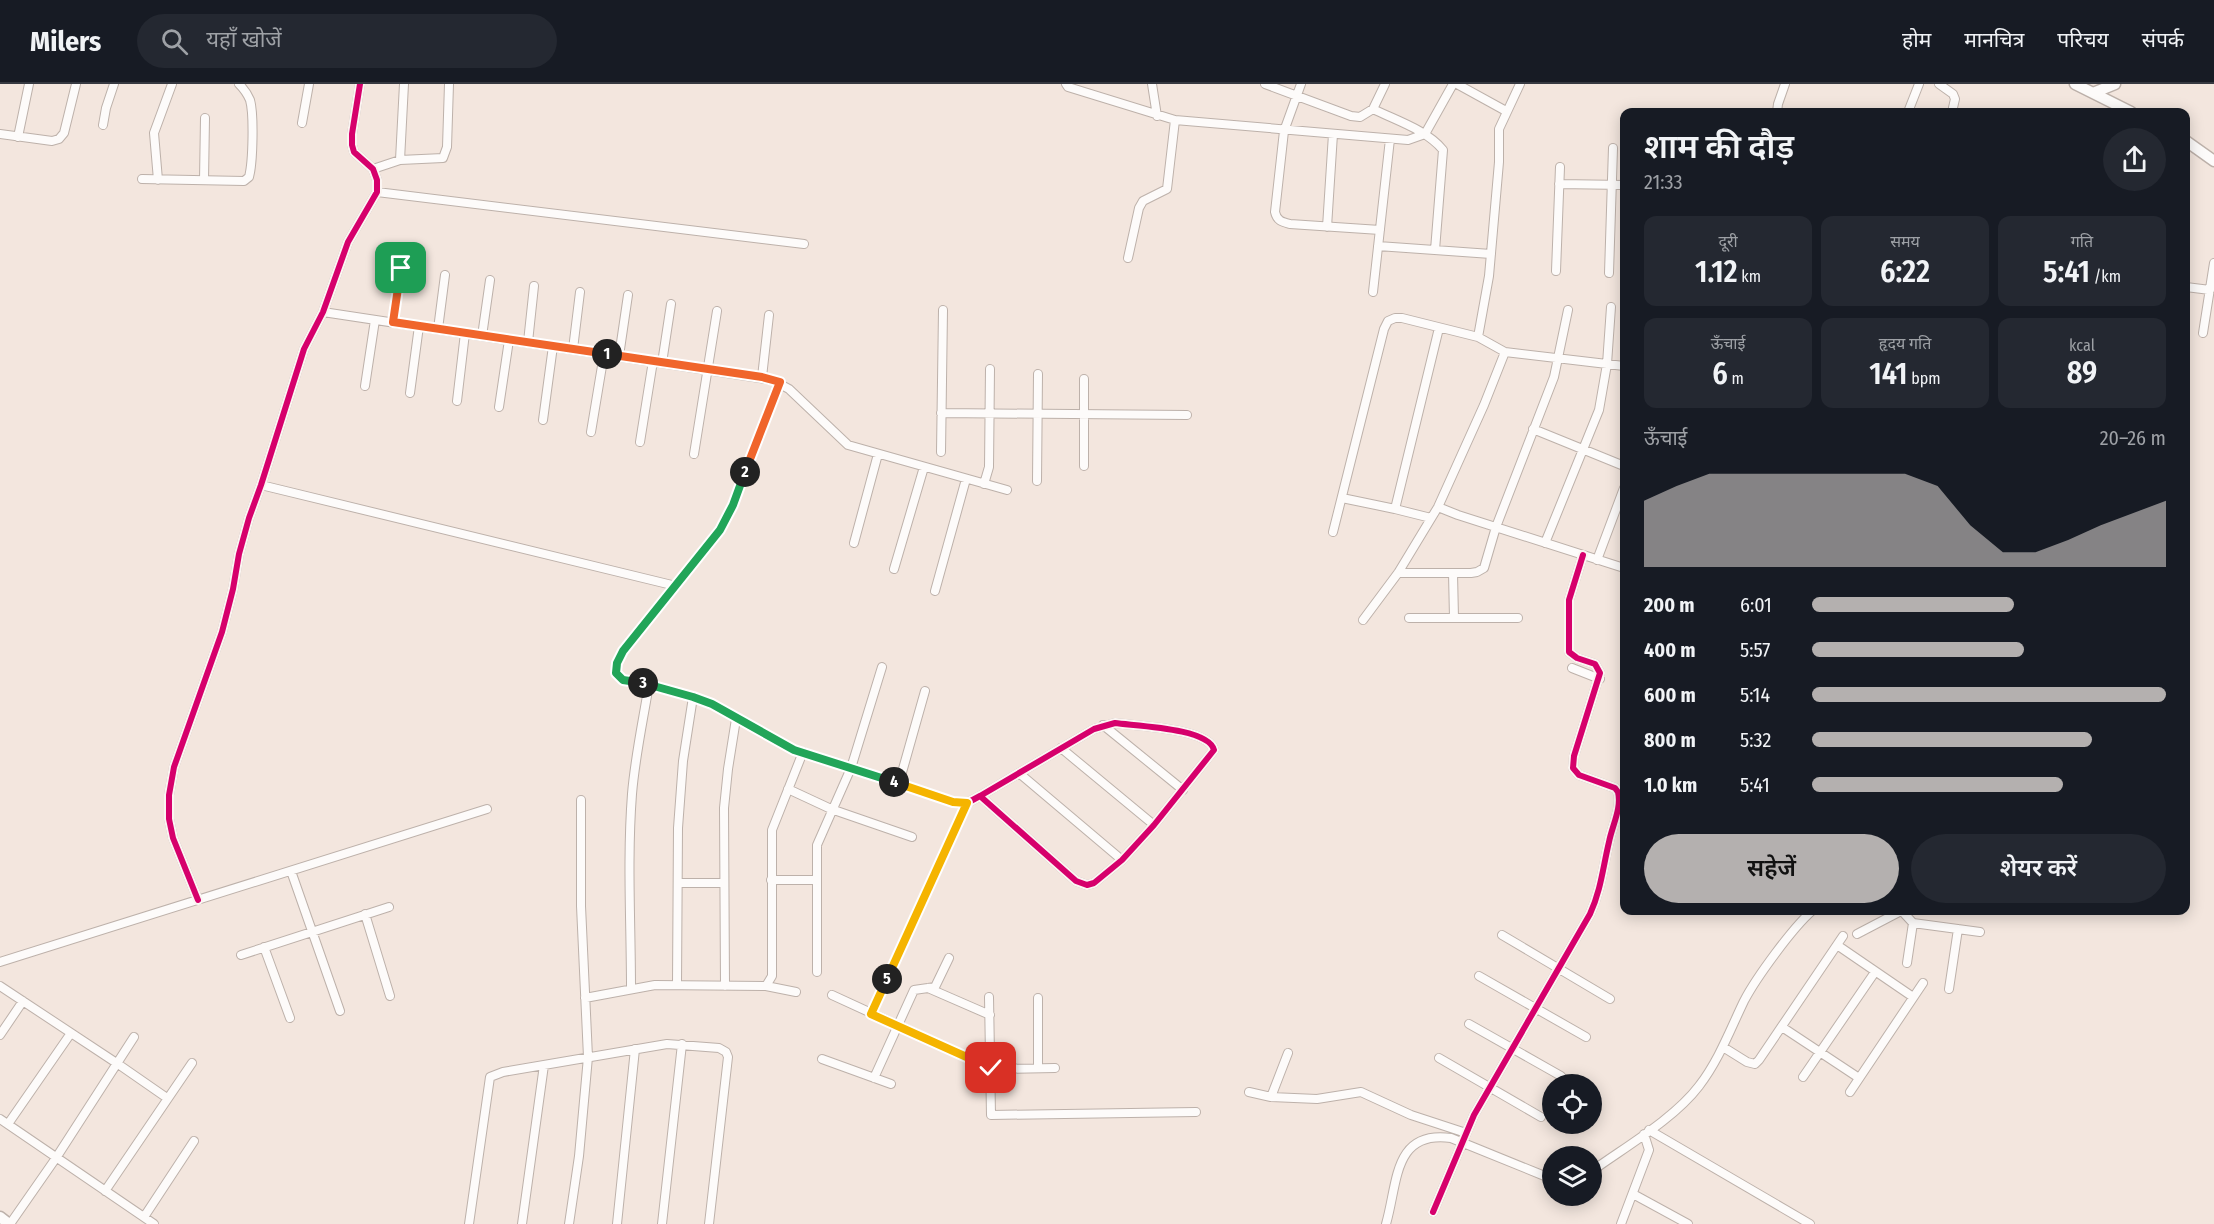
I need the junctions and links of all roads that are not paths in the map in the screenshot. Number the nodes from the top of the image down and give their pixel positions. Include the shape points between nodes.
1 (29, 84) edge
2 (76, 84) edge
3 (114, 84) edge
4 (172, 84) edge
5 (239, 84) edge
6 (309, 84) edge
7 (360, 84) edge
8 (404, 84) edge
9 (449, 84) edge
10 (1066, 84) edge
11 (1152, 84) edge
12 (1265, 84) edge
13 (1301, 84) edge
14 (1385, 84) edge
15 (1455, 84) edge
16 (1520, 84) edge
17 (1785, 84) edge
18 (1919, 84) edge
19 (1939, 84) edge
20 (2115, 84) edge
21 (2085, 87) edge
22 (1297, 95) junction
23 (1778, 108) edge
24 (1910, 108) edge
25 (1953, 108) edge
26 (2124, 108) edge
27 (1372, 109) junction
28 (1506, 111) junction
29 (1157, 116) junction
30 (205, 118) dead end
31 (1175, 120) junction
32 (302, 123) dead end
33 (103, 125) dead end
34 (1284, 131) junction
35 (0, 134) edge
36 (1333, 134) junction
37 (1425, 134) junction
38 (18, 136) junction
39 (1390, 139) junction
40 (2190, 144) edge
41 (1613, 147) dead end
42 (400, 160) junction
43 (2214, 161) edge
44 (1560, 168) dead end
45 (373, 169) junction
46 (142, 179) dead end
47 (158, 180) junction
48 (204, 180) junction
49 (1559, 184) junction
50 (1612, 185) junction
51 (1620, 185) edge
52 (376, 192) junction
53 (1328, 227) junction
54 (1380, 230) junction
55 (804, 244) dead end
56 (1378, 246) junction
57 (1435, 250) junction
58 (1491, 254) junction
59 (1128, 258) dead end
60 (2214, 263) edge
61 (401, 268) dead end
62 (1556, 271) dead end
63 (1609, 273) dead end
64 (445, 275) dead end
65 (490, 280) dead end
66 (534, 286) dead end
67 (2190, 288) edge
68 (2210, 291) junction
69 (579, 292) dead end
70 (1372, 292) dead end
71 (628, 295) dead end
72 (670, 304) dead end
73 (1611, 307) dead end
74 (943, 310) dead end
75 (1568, 310) dead end
76 (717, 311) dead end
77 (322, 312) junction
78 (769, 315) dead end
79 (375, 320) junction
80 (393, 322) junction
81 (419, 326) junction
82 (1439, 328) junction
83 (438, 329) junction
84 (465, 333) junction
85 (2203, 333) dead end
86 (482, 336) junction
87 (1478, 337) junction
88 (509, 340) junction
89 (528, 342) junction
90 (553, 346) junction
91 (573, 349) junction
92 (1505, 352) junction
93 (604, 354) junction
94 (619, 356) junction
95 (1559, 358) junction
96 (658, 362) junction
97 (1607, 364) junction
98 (1620, 366) edge
99 (708, 369) junction
100 (990, 369) dead end
101 (1038, 374) dead end
102 (762, 377) junction
103 (1084, 379) dead end
104 (780, 382) junction
105 (365, 386) dead end
106 (410, 393) dead end
107 (457, 401) dead end
108 (499, 408) dead end
109 (941, 413) junction
110 (990, 413) junction
111 (1038, 414) junction
112 (1084, 414) junction
113 (1186, 415) dead end
114 (543, 420) dead end
115 (1533, 429) junction
116 (591, 432) dead end
117 (640, 442) dead end
118 (1584, 449) junction
119 (941, 452) dead end
120 (694, 454) dead end
121 (878, 454) junction
122 (1620, 464) edge
123 (1084, 466) dead end
124 (924, 467) junction
125 (966, 479) junction
126 (1037, 481) dead end
127 (984, 484) junction
128 (261, 485) junction
129 (1007, 490) dead end
130 (1342, 498) junction
131 (1620, 499) edge
132 (1438, 507) junction
133 (1395, 508) junction
134 (1431, 518) junction
135 (1496, 528) junction
136 (1333, 532) dead end
137 (854, 543) dead end
138 (1545, 543) junction
139 (1583, 555) junction
140 (1597, 560) junction
141 (1620, 567) edge
142 (894, 569) dead end
143 (1398, 573) junction
144 (1453, 573) junction
145 (676, 586) junction
146 (935, 591) dead end
147 (1409, 618) dead end
148 (1454, 618) junction
149 (1518, 618) dead end
150 (1363, 620) dead end
151 (882, 667) dead end
152 (1572, 668) dead end
153 (1600, 679) junction
154 (649, 684) junction
155 (925, 691) dead end
156 (693, 697) junction
157 (736, 719) junction
158 (1103, 725) junction
159 (1061, 748) junction
160 (803, 752) junction
161 (851, 768) junction
162 (1019, 773) junction
163 (899, 783) junction
164 (788, 789) junction
165 (1183, 790) junction
166 (980, 796) junction
167 (581, 800) dead end
168 (967, 803) junction
169 (487, 809) dead end
170 (831, 809) junction
171 (1154, 825) junction
172 (912, 837) dead end
173 (1122, 860) junction
174 (291, 870) junction
175 (771, 880) junction
176 (816, 880) junction
177 (678, 883) junction
178 (724, 884) junction
179 (198, 900) junction
180 (389, 907) dead end
181 (365, 914) junction
182 (1808, 915) edge
183 (1893, 915) edge
184 (1905, 915) edge
185 (1913, 923) junction
186 (1958, 929) junction
187 (312, 931) junction
188 (1980, 932) dead end
189 (1857, 934) dead end
190 (1502, 935) dead end
191 (1844, 936) dead end
192 (1837, 945) junction
193 (264, 947) junction
194 (241, 955) dead end
195 (949, 958) dead end
196 (0, 962) edge
197 (1907, 963) dead end
198 (1559, 968) junction
199 (817, 972) dead end
200 (1875, 972) junction
201 (1479, 976) dead end
202 (1923, 982) dead end
203 (676, 984) junction
204 (0, 986) edge
205 (725, 986) junction
206 (766, 986) junction
207 (632, 988) junction
208 (927, 988) junction
209 (1949, 988) dead end
210 (796, 992) dead end
211 (832, 995) dead end
212 (390, 996) dead end
213 (989, 997) dead end
214 (1913, 997) junction
215 (585, 998) junction
216 (1038, 998) dead end
217 (1610, 999) dead end
218 (23, 1001) junction
219 (1536, 1008) junction
220 (340, 1011) dead end
221 (871, 1014) junction
222 (990, 1015) junction
223 (290, 1018) dead end
224 (1469, 1024) dead end
225 (898, 1026) junction
226 (1782, 1027) junction
227 (71, 1033) junction
228 (0, 1035) edge
229 (134, 1037) dead end
230 (1586, 1037) dead end
231 (682, 1044) junction
232 (1723, 1047) junction
233 (635, 1049) junction
234 (1513, 1049) junction
235 (1288, 1053) dead end
236 (1820, 1053) junction
237 (588, 1057) junction
238 (1439, 1058) dead end
239 (822, 1059) dead end
240 (192, 1063) dead end
241 (118, 1064) junction
242 (544, 1065) junction
243 (991, 1068) junction
244 (1038, 1068) junction
245 (1055, 1068) dead end
246 (1557, 1074) edge
247 (1803, 1077) dead end
248 (874, 1078) junction
249 (1859, 1078) junction
250 (891, 1084) dead end
251 (1491, 1087) junction
252 (1249, 1092) dead end
253 (1850, 1092) dead end
254 (1271, 1097) junction
255 (167, 1098) junction
256 (1196, 1112) dead end
257 (1541, 1117) dead end
258 (0, 1119) edge
259 (8, 1124) junction
260 (1647, 1132) junction
261 (1466, 1133) junction
262 (194, 1141) dead end
263 (1461, 1142) junction
264 (56, 1158) junction
265 (1602, 1164) edge
266 (1542, 1175) edge
267 (105, 1191) junction
268 (1633, 1194) junction
269 (1433, 1212) dead end
270 (0, 1217) edge
271 (144, 1217) junction
272 (10, 1224) edge
273 (154, 1224) edge
274 (469, 1224) edge
275 (522, 1224) edge
276 (570, 1224) edge
277 (617, 1224) edge
278 (662, 1224) edge
279 (709, 1224) edge
280 (1386, 1224) edge
281 (1622, 1224) edge
282 (1688, 1224) edge
283 (1810, 1224) edge

1 - 38 street
2 - 38 street via 64,133 59,139
3 - 33 street
4 - 47 street via 154,133
5 - 48 street via 251,109 249,177 244,181
6 - 32 street
7 - 45 street via 351,145
8 - 42 street
9 - 42 street via 443,158
10 - 29 street
11 - 29 street
12 - 22 street
13 - 22 street
14 - 27 street
15 - 28 street
15 - 37 street
16 - 28 street
17 - 23 street
18 - 24 street
19 - 25 street via 1953,94
20 - 21 street
21 - 26 street
22 - 27 street via 1351,116 1360,117
22 - 34 street
27 - 37 street
28 - 58 street via 1498,137
29 - 31 street
30 - 48 street
31 - 34 street
31 - 59 street via 1167,189 1143,201 1139,208
34 - 36 street
34 - 53 street via 1277,218 1290,224
35 - 38 street
36 - 39 street
36 - 53 street
37 - 39 street via 1408,140
37 - 57 street via 1443,150
39 - 54 street
40 - 43 street
41 - 50 street
42 - 45 street
44 - 49 street
45 - 52 street
46 - 47 street
47 - 48 street
49 - 50 street
49 - 62 street
50 - 51 street
50 - 63 street
52 - 55 street
52 - 77 street via 348,242
53 - 54 street
54 - 56 street
56 - 57 street
56 - 70 street
57 - 58 street
58 - 87 street
60 - 68 street
61 - 80 street
64 - 83 street
65 - 86 street
66 - 89 street
67 - 68 street
68 - 85 street
69 - 91 street
71 - 94 street
72 - 96 street
73 - 97 street
74 - 109 street
75 - 95 street
76 - 99 street
77 - 79 street
77 - 128 street via 304,349
78 - 102 street
79 - 80 street
79 - 105 street
80 - 81 street
81 - 83 street
81 - 106 street
82 - 87 street
82 - 130 street via 1402,318 1388,321
82 - 133 street
83 - 84 street
84 - 86 street
84 - 107 street
86 - 88 street
87 - 92 street
88 - 89 street
88 - 108 street
89 - 90 street
90 - 91 street
90 - 114 street
91 - 93 street
92 - 95 street
92 - 132 street
93 - 94 street
93 - 116 street
94 - 96 street
95 - 97 street
95 - 115 street
96 - 99 street
96 - 117 street
97 - 98 street
97 - 118 street via 1599,410
99 - 102 street
99 - 120 street
100 - 110 street
101 - 111 street
102 - 104 street
103 - 112 street
104 - 121 street via 848,445
104 - 145 street via 733,505 720,530
109 - 110 street
109 - 119 street
110 - 111 street
110 - 127 street via 989,467
111 - 112 street
111 - 126 street
112 - 113 street
112 - 123 street
115 - 118 street
115 - 135 street
118 - 122 street
118 - 138 street
121 - 124 street
121 - 137 street
124 - 125 street
124 - 142 street
125 - 127 street
125 - 146 street
127 - 129 street
128 - 145 street
128 - 179 street via 239,554 222,632 174,767 169,795 173,838
130 - 133 street
130 - 136 street
131 - 140 street
132 - 134 street
132 - 135 street
133 - 134 street
134 - 143 street
135 - 138 street
135 - 144 street via 1484,568
138 - 139 street
139 - 140 street
139 - 153 street via 1569,600 1569,652 1595,664
140 - 141 street
143 - 144 street
143 - 150 street
144 - 148 street
145 - 154 street via 617,663 616,673 623,680
147 - 148 street
148 - 149 street
151 - 161 street
152 - 153 street
153 - 198 street via 1573,768 1579,775 1615,788 1620,797 1598,897
154 - 156 street
154 - 207 street via 632,795
155 - 163 street
156 - 157 street
156 - 177 street via 683,761
157 - 160 street
157 - 178 street via 724,808
158 - 159 street
158 - 165 street
158 - 165 street via 1115,723 1190,733 1213,745 1214,750
159 - 162 street
159 - 171 street
160 - 161 street
160 - 164 street
161 - 163 street
161 - 170 street
162 - 166 street
162 - 173 street
163 - 168 street
164 - 170 street
164 - 175 street via 772,830
165 - 171 street
166 - 168 street
166 - 173 street via 1081,884 1094,883
167 - 215 street
168 - 221 street
169 - 174 street
170 - 172 street
170 - 176 street via 816,844
171 - 173 street
174 - 179 street
174 - 187 street
175 - 176 street
175 - 206 street via 772,976
176 - 199 street
177 - 178 street
177 - 203 street
178 - 205 street
179 - 196 street
180 - 181 street
181 - 187 street
181 - 212 street
182 - 232 street via 1748,993
183 - 189 street
184 - 185 street
185 - 186 street
185 - 197 street
186 - 188 street
186 - 209 street
187 - 193 street
187 - 220 street
190 - 198 street
191 - 192 street
192 - 200 street
192 - 226 street
193 - 194 street
193 - 223 street
195 - 208 street via 935,987
198 - 217 street
198 - 219 street
200 - 214 street
200 - 236 street
201 - 219 street
202 - 214 street
203 - 205 street
203 - 207 street
204 - 218 street
205 - 206 street
206 - 210 street
207 - 215 street
208 - 222 street
208 - 225 street via 914,990
211 - 221 street
213 - 222 street
214 - 249 street
215 - 237 street
216 - 244 street
218 - 227 street
218 - 228 street
219 - 230 street
219 - 234 street
221 - 225 street
222 - 243 street
224 - 234 street
225 - 243 street
225 - 248 street
226 - 232 street via 1755,1064
226 - 236 street
227 - 241 street
227 - 259 street
229 - 241 street
231 - 233 street
231 - 278 street
231 - 279 street via 720,1048 728,1057
232 - 260 street via 1700,1086
233 - 237 street
233 - 277 street
234 - 246 street
234 - 251 street
235 - 254 street
236 - 247 street
236 - 249 street
237 - 242 street
237 - 276 street
238 - 251 street
239 - 248 street
240 - 255 street
241 - 255 street
241 - 264 street
242 - 274 street via 490,1077
242 - 275 street
243 - 244 street
243 - 256 street via 991,1115
244 - 245 street
248 - 250 street
249 - 253 street
251 - 257 street
251 - 261 street
252 - 254 street
254 - 261 street via 1317,1099 1361,1092 1411,1115
255 - 267 street
258 - 259 street
259 - 264 street
260 - 265 street
260 - 268 street via 1649,1150
260 - 283 street
261 - 263 street
262 - 271 street
263 - 266 street
263 - 269 street
263 - 280 street via 1435,1136 1420,1139 1408,1149
264 - 267 street
264 - 272 street
267 - 271 street
268 - 281 street
268 - 282 street
270 - 272 street
271 - 273 street

